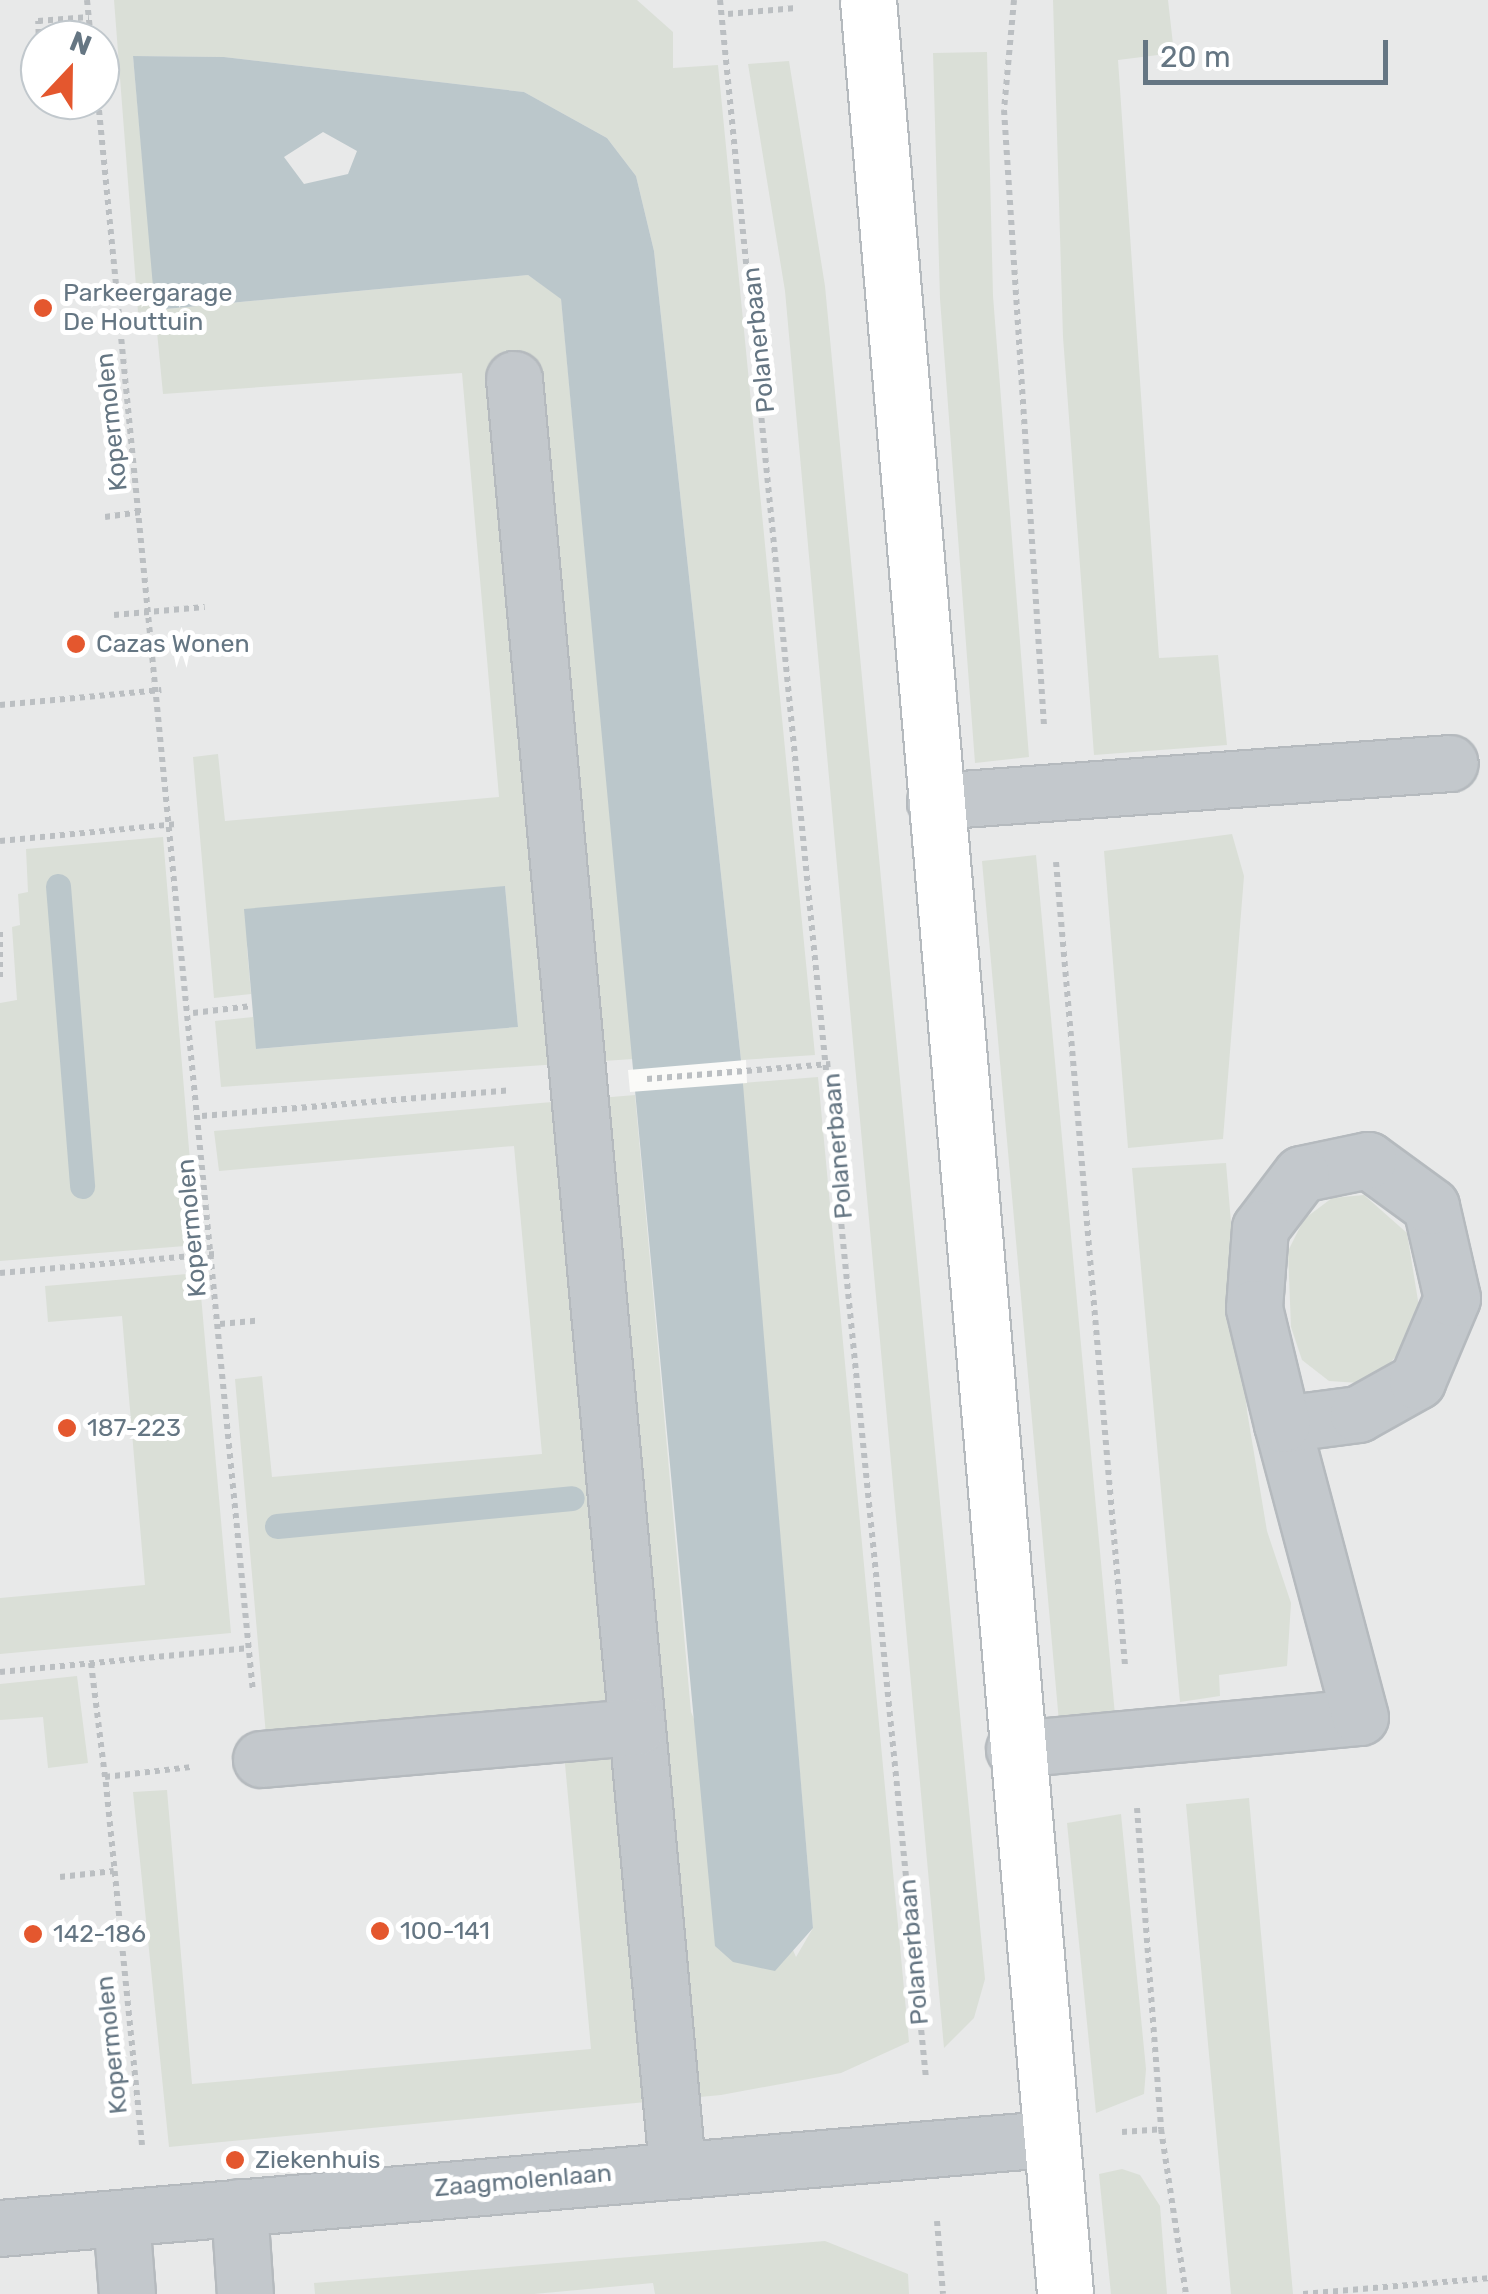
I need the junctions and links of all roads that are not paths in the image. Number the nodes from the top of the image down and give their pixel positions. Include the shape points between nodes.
1 (868, 0) edge
2 (514, 379) dead end
3 (1450, 763) dead end
4 (935, 800) junction
5 (1282, 1424) junction
6 (637, 1727) junction
7 (1014, 1749) junction
8 (261, 1759) road end
9 (1046, 2140) junction
10 (677, 2166) junction
11 (239, 2207) junction
12 (135, 2216) junction
13 (0, 2228) edge
14 (128, 2294) edge
15 (245, 2294) edge
16 (1064, 2294) edge

1 - 4 main road
2 - 6 street via 596,1082
3 - 4 street
4 - 7 main road
5 - 5 street via 1358,1414 1418,1380 1452,1298 1431,1206 1368,1160 1302,1174 1260,1228 1254,1308
5 - 7 street via 1360,1717
6 - 8 street
6 - 10 street
7 - 9 main road
9 - 10 street, Zaagmolenlaan
9 - 16 main road
10 - 11 street, Zaagmolenlaan
11 - 12 street, Zaagmolenlaan
11 - 15 street
12 - 13 street, Zaagmolenlaan
12 - 14 street

